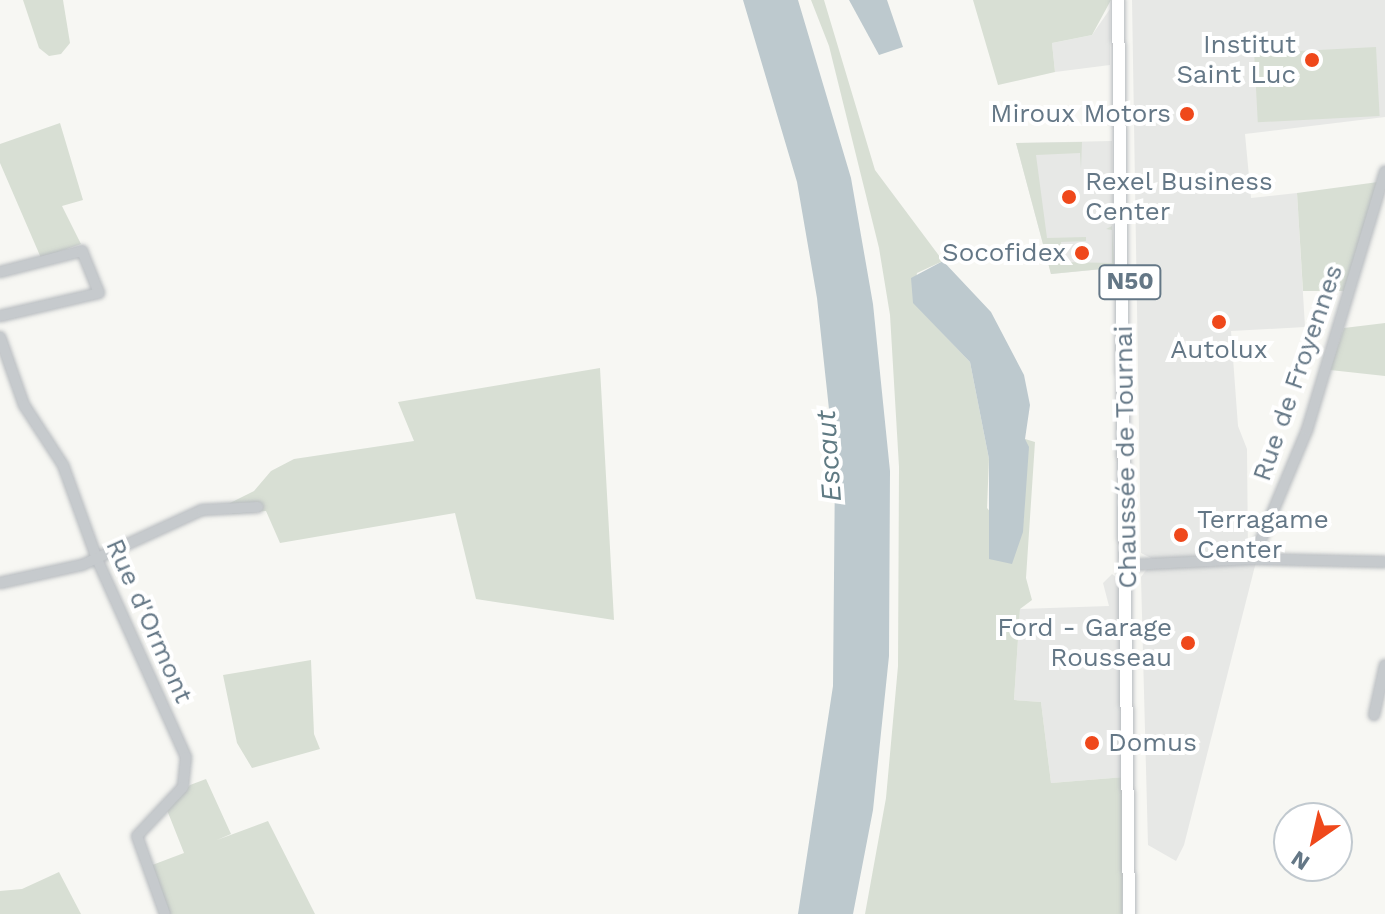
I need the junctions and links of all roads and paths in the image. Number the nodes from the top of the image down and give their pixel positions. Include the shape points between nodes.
1 (1118, 0) edge
2 (1126, 0) edge
3 (1385, 171) edge
4 (0, 272) edge
5 (0, 316) edge
6 (0, 337) edge
7 (258, 507) dead end
8 (97, 559) junction
9 (1253, 559) junction
10 (1385, 562) edge
11 (1131, 564) junction
12 (0, 583) edge
13 (1385, 665) edge
14 (1374, 715) dead end
15 (165, 914) edge
16 (1129, 914) edge
17 (1136, 914) edge

1 - 11 main road, Chaussée de Tournai / N50
2 - 11 main road, Chaussée de Tournai / N50
3 - 9 street, Rue de Froyennes via 1307,430
4 - 5 street via 82,251 99,293
6 - 8 street, Rue d'Ormont via 24,405 63,465
7 - 8 street via 202,510
8 - 12 street
8 - 15 street, Rue d'Ormont via 188,766 183,787 137,836
9 - 10 street
9 - 11 street
11 - 16 main road, Chaussée de Tournai / N50
11 - 17 main road, Chaussée de Tournai / N50
13 - 14 street

